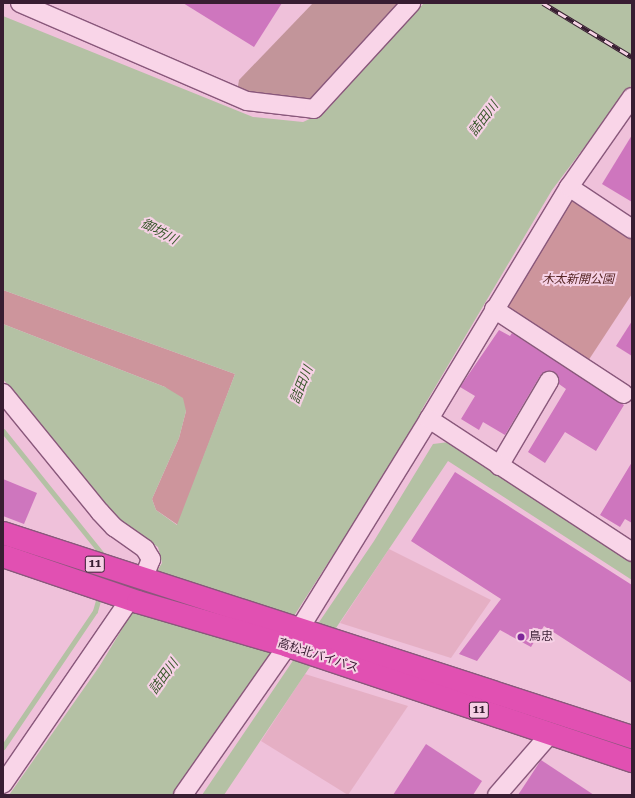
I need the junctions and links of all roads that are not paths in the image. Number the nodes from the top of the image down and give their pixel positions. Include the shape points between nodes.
1 (20, 3) edge
2 (410, 3) edge
3 (632, 97) edge
4 (569, 187) junction
5 (632, 229) edge
6 (494, 309) junction
7 (549, 381) dead end
8 (3, 392) edge
9 (624, 394) dead end
10 (429, 419) junction
11 (499, 466) junction
12 (3, 533) edge
13 (632, 552) edge
14 (3, 556) edge
15 (144, 581) junction
16 (132, 600) junction
17 (294, 637) junction
18 (550, 734) junction
19 (632, 737) edge
20 (632, 761) edge
21 (3, 784) edge
22 (184, 795) edge
23 (497, 795) edge

1 - 2 street via 247,101 314,109
3 - 4 street
4 - 5 street
4 - 6 street
6 - 9 street
6 - 10 street
7 - 11 street
8 - 15 street via 114,528 145,549 151,559
10 - 11 street
10 - 17 street
11 - 13 street
12 - 15 highway, 高松北バイパス / 11
14 - 16 highway, 高松北バイパス / 11
15 - 17 highway, 高松北バイパス / 11
16 - 17 highway, 高松北バイパス / 11
16 - 21 street
17 - 18 highway, 高松北バイパス / 11 via 326,659
17 - 19 highway, 高松北バイパス / 11 via 339,641
17 - 22 street
18 - 20 highway, 高松北バイパス / 11
18 - 23 street

